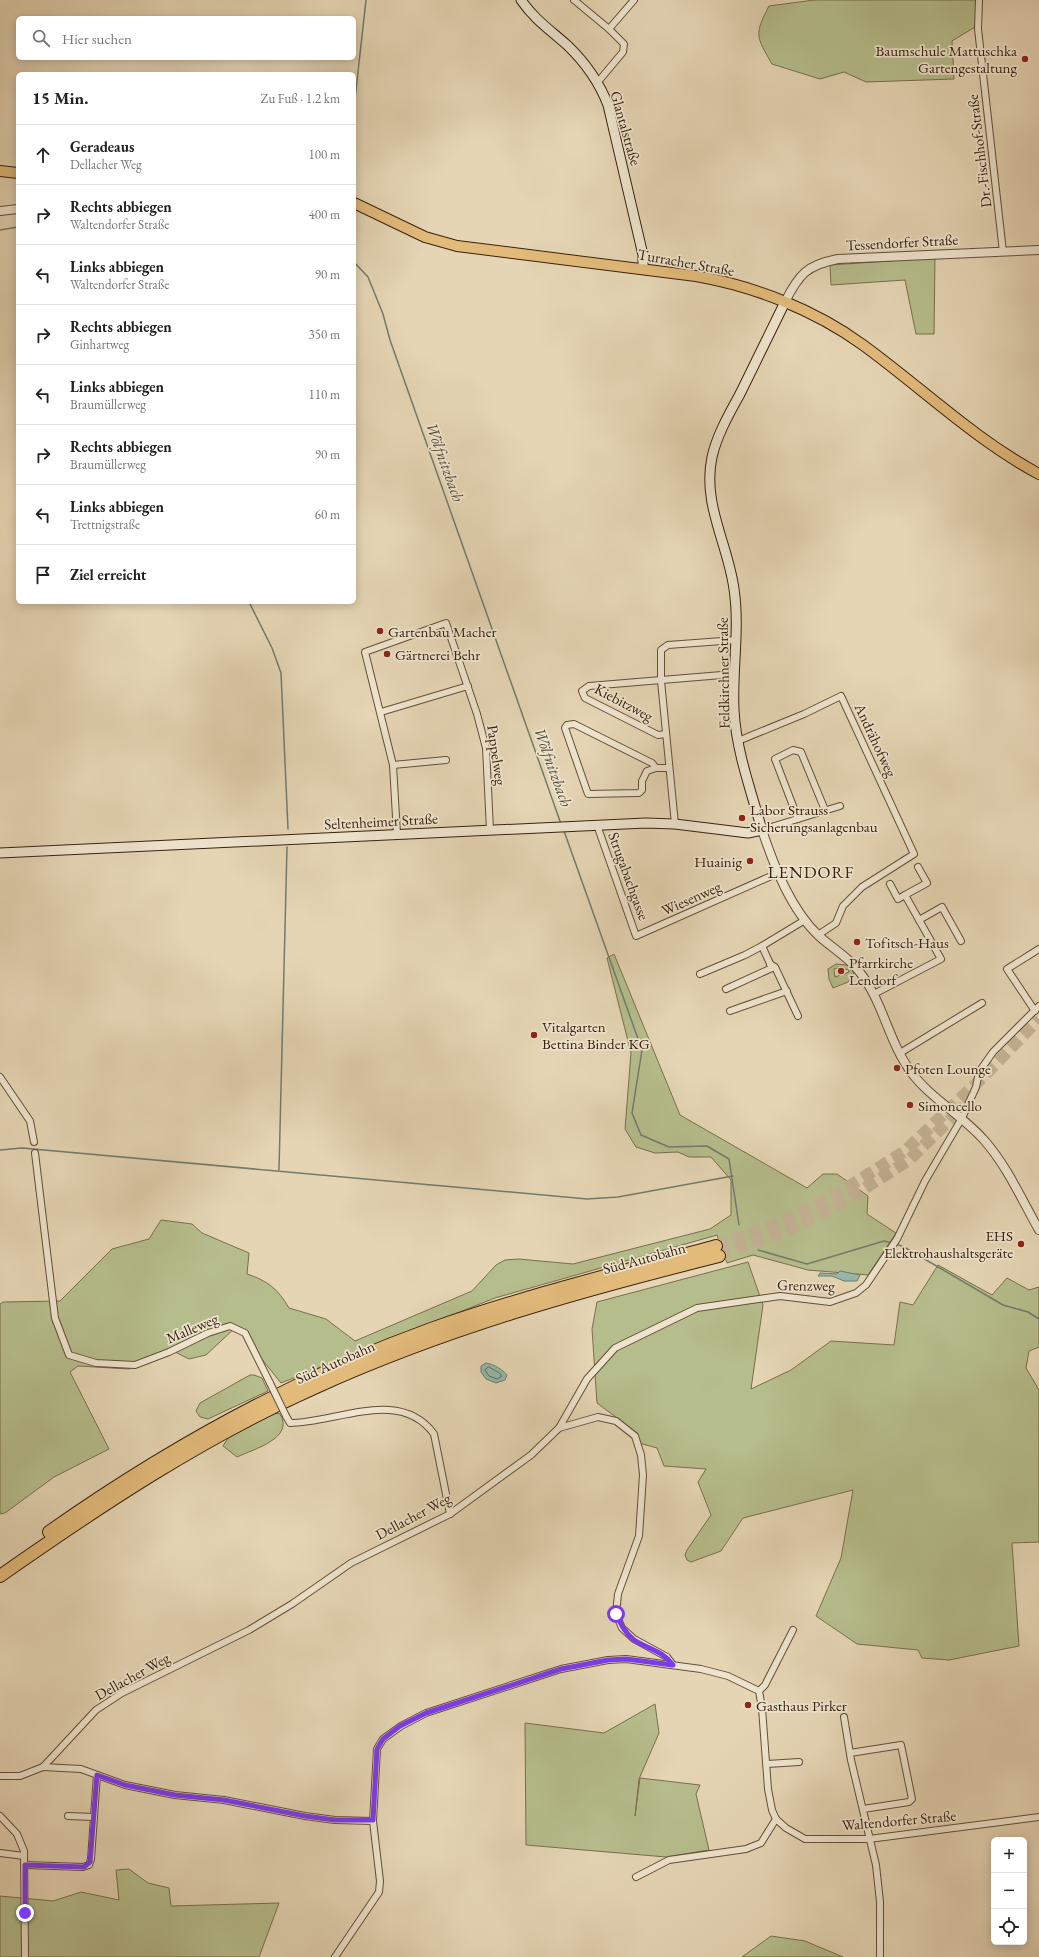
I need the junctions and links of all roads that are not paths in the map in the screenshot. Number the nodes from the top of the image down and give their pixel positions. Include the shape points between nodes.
1 (520, 0) edge
2 (574, 0) edge
3 (634, 0) edge
4 (979, 0) edge
5 (609, 29) junction
6 (597, 83) junction
7 (0, 171) edge
8 (16, 173) edge
9 (356, 204) edge
10 (16, 209) edge
11 (0, 211) edge
12 (1039, 250) edge
13 (1003, 252) junction
14 (643, 269) junction
15 (785, 302) junction
16 (1039, 474) edge
17 (736, 640) junction
18 (734, 674) junction
19 (661, 681) junction
20 (468, 686) junction
21 (381, 712) junction
22 (666, 734) junction
23 (738, 740) junction
24 (446, 760) dead end
25 (393, 765) junction
26 (656, 768) junction
27 (670, 768) junction
28 (840, 806) dead end
29 (825, 810) junction
30 (798, 819) junction
31 (675, 824) junction
32 (596, 825) junction
33 (490, 830) junction
34 (762, 830) junction
35 (397, 834) junction
36 (0, 854) edge
37 (918, 867) dead end
38 (778, 873) junction
39 (890, 884) dead end
40 (905, 895) junction
41 (805, 920) junction
42 (919, 920) junction
43 (818, 935) junction
44 (636, 936) joint
45 (961, 941) dead end
46 (762, 946) junction
47 (1039, 949) edge
48 (770, 963) junction
49 (700, 974) dead end
50 (726, 989) dead end
51 (787, 992) junction
52 (874, 994) junction
53 (982, 1002) dead end
54 (1037, 1008) edge
55 (730, 1011) dead end
56 (798, 1016) dead end
57 (900, 1053) junction
58 (0, 1077) edge
59 (962, 1118) junction
60 (34, 1142) dead end
61 (35, 1153) dead end
62 (1039, 1230) edge
63 (559, 1428) junction
64 (450, 1514) junction
65 (0, 1566) edge
66 (0, 1576) edge
67 (793, 1630) dead end
68 (673, 1665) junction
69 (759, 1692) junction
70 (844, 1717) dead end
71 (850, 1753) junction
72 (799, 1762) dead end
73 (766, 1764) junction
74 (43, 1767) junction
75 (97, 1775) junction
76 (0, 1776) edge
77 (864, 1808) junction
78 (0, 1816) edge
79 (68, 1816) dead end
80 (94, 1816) junction
81 (1039, 1817) edge
82 (373, 1820) junction
83 (776, 1820) junction
84 (869, 1839) junction
85 (0, 1854) edge
86 (24, 1856) junction
87 (25, 1865) junction
88 (636, 1877) dead end
89 (25, 1957) edge
90 (335, 1957) edge
91 (880, 1957) edge

1 - 6 main road, Glantalstraße via 537,21 585,64
2 - 5 street
3 - 5 street
4 - 13 street, Dr.-Fischhof-Straße via 978,29
5 - 6 street via 622,40 625,48
6 - 14 main road, Glantalstraße via 608,106 643,255
7 - 8 main road
9 - 14 main road, Turracher Straße via 425,237 458,246
10 - 11 street
12 - 13 street, Tessendorfer Straße
13 - 15 street, Tessendorfer Straße via 838,259 823,262 802,274
14 - 15 main road, Turracher Straße via 715,279
15 - 16 main road, Turracher Straße via 836,327 862,344 980,438
15 - 17 main road, Feldkirchner Straße via 723,426 712,456 711,505 734,589
17 - 18 main road, Feldkirchner Straße
17 - 19 street via 664,646 661,650
18 - 19 street
18 - 23 main road, Feldkirchner Straße via 734,710
19 - 22 street
19 - 22 street, Kiebitzweg via 589,686 582,691 582,695 658,735
20 - 21 street
20 - 21 street, Pappelweg via 446,623 365,652
20 - 33 street, Pappelweg via 486,748
21 - 25 street, Pappelweg
22 - 27 street
23 - 34 main road, Feldkirchner Straße
23 - 43 street, Andrähofweg via 842,696 914,854 862,887 843,906 836,923
24 - 25 street
25 - 35 street, Pappelweg
26 - 26 street via 652,763 574,724 565,728 588,794 639,793 647,771
26 - 27 street
27 - 31 street
28 - 29 street
29 - 30 street
29 - 30 street via 801,752 793,750 775,759
30 - 34 street
31 - 32 main road, Seltenheimer Straße
31 - 34 main road, Seltenheimer Straße via 748,833
32 - 33 main road, Seltenheimer Straße
32 - 44 street, Strugabachgasse
33 - 35 main road, Seltenheimer Straße
34 - 38 street, Feldkirchner Straße
35 - 36 main road, Seltenheimer Straße
37 - 40 street via 927,883
38 - 41 street, Feldkirchner Straße
38 - 44 street, Wiesenweg
39 - 40 street via 898,899
40 - 42 street
41 - 43 street, Feldkirchner Straße
41 - 46 street
42 - 45 street via 942,907
42 - 52 street via 941,959
43 - 52 street, Feldkirchner Straße via 859,970
46 - 48 street
46 - 49 street
47 - 54 street via 1007,970
48 - 50 street via 772,968
48 - 51 street via 775,967
51 - 55 street
51 - 56 street
52 - 57 street, Feldkirchner Straße
53 - 57 street
54 - 59 street, Grenzweg via 993,1052 979,1072 976,1087
57 - 59 street, Feldkirchner Straße via 910,1071 930,1094
58 - 60 street via 30,1121
59 - 62 street, Feldkirchner Straße via 984,1140 999,1161
59 - 63 street, Grenzweg via 924,1181 897,1239 866,1285 856,1293 843,1299 821,1302 780,1296 697,1308 615,1348 587,1379
61 - 64 street, Malleweg, bridge via 55,1318 69,1355 96,1363 135,1365 230,1326 245,1332 290,1423 386,1410 402,1411 427,1424 434,1434
63 - 64 street, Dellacher Weg via 530,1455
63 - 68 street, Dellacher Weg via 598,1417 616,1421 635,1436 641,1455 643,1475 639,1536 618,1594 616,1614 622,1628 634,1639 667,1657
64 - 74 street, Dellacher Weg via 351,1563 249,1630 122,1693 96,1710
65 - 66 highway, Süd Autobahn via 150,1465 216,1427 309,1380 429,1330 492,1308 717,1251 495,1317 431,1339 312,1388 208,1441 153,1473
67 - 69 street
68 - 69 street via 728,1676
68 - 82 street via 626,1659 561,1669 426,1713 400,1726 383,1739 377,1749
69 - 73 street
70 - 71 street
71 - 77 street
71 - 77 street via 901,1745 912,1799 909,1802
72 - 73 street
73 - 83 street via 768,1789
74 - 75 street via 81,1769
74 - 76 street, Dellacher Weg via 20,1776
75 - 80 street
75 - 82 street via 125,1785 175,1795 224,1800 335,1820
77 - 84 street
78 - 86 street via 19,1838
79 - 80 street
80 - 87 street via 91,1859 86,1866
81 - 84 street, Waltendorfer Straße
82 - 90 street via 379,1892
83 - 84 street, Waltendorfer Straße via 805,1839
83 - 88 street via 761,1843 746,1849 669,1860
84 - 91 street via 877,1872 880,1902
85 - 86 street
86 - 87 street
87 - 89 street

